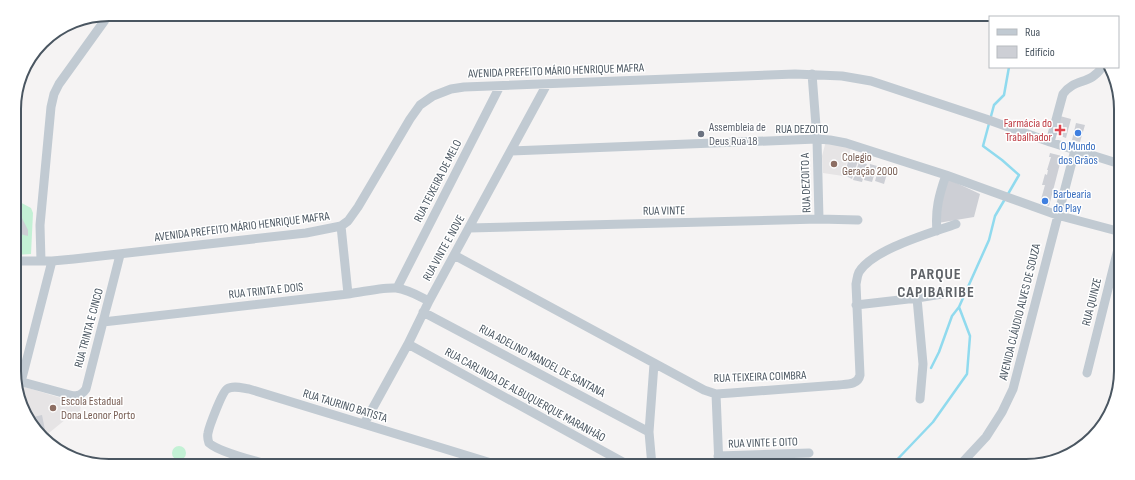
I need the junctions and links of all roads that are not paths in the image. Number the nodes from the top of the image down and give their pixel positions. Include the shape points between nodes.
1 (104, 21) edge
2 (1101, 68) edge
3 (812, 74) junction
4 (547, 84) junction
5 (500, 86) junction
6 (817, 139) junction
7 (1050, 142) junction
8 (1075, 150) junction
9 (511, 151) junction
10 (1114, 162) edge
11 (946, 175) junction
12 (1057, 214) junction
13 (819, 219) junction
14 (858, 220) dead end
15 (956, 224) dead end
16 (341, 226) junction
17 (470, 228) junction
18 (1114, 230) edge
19 (937, 231) junction
20 (120, 255) junction
21 (454, 255) junction
22 (21, 261) edge
23 (41, 261) junction
24 (52, 261) junction
25 (1114, 265) edge
26 (397, 288) junction
27 (948, 293) dead end
28 (348, 294) junction
29 (917, 298) junction
30 (429, 301) junction
31 (856, 304) junction
32 (423, 312) junction
33 (103, 322) junction
34 (408, 344) junction
35 (654, 364) junction
36 (21, 370) edge
37 (1087, 374) dead end
38 (22, 382) edge
39 (716, 394) junction
40 (920, 399) dead end
41 (364, 424) junction
42 (649, 432) junction
43 (809, 453) dead end
44 (249, 459) edge
45 (479, 459) edge
46 (617, 459) edge
47 (651, 459) edge
48 (718, 459) edge
49 (741, 459) edge
50 (966, 459) edge

1 - 23 street via 54,94 40,225
2 - 7 street via 1094,77 1067,88 1063,94
3 - 4 street, AVENIDA PREFEITO MÁRIO HENRIQUE MAFRA
3 - 6 street, RUA DEZOITO A
3 - 7 street, AVENIDA PREFEITO MÁRIO HENRIQUE MAFRA via 870,81
4 - 5 street, AVENIDA PREFEITO MÁRIO HENRIQUE MAFRA
4 - 9 street, RUA VINTE E NOVE
5 - 16 street, AVENIDA PREFEITO MÁRIO HENRIQUE MAFRA via 451,89 433,96 420,105 358,208
5 - 26 street, RUA TEIXEIRA DE MELO
6 - 9 street, RUA DEZOITO
6 - 11 street, RUA DEZOITO via 846,143
6 - 13 street, RUA DEZOITO A
7 - 8 street, AVENIDA PREFEITO MÁRIO HENRIQUE MAFRA
8 - 10 street, AVENIDA PREFEITO MÁRIO HENRIQUE MAFRA
8 - 12 street, AVENIDA CLÁUDIO ALVES DE SOUZA
9 - 17 street, RUA VINTE E NOVE
11 - 12 street, RUA DEZOITO
11 - 19 street via 939,194
12 - 18 street, RUA DEZOITO
12 - 50 street, AVENIDA CLÁUDIO ALVES DE SOUZA via 1012,389 1002,412 986,437
13 - 14 street, RUA VINTE
13 - 17 street, RUA VINTE
15 - 19 street, RUA TEIXEIRA COIMBRA
16 - 20 street, AVENIDA PREFEITO MÁRIO HENRIQUE MAFRA via 306,233
16 - 28 street
17 - 21 street, RUA VINTE E NOVE
19 - 31 street, RUA TEIXEIRA COIMBRA via 892,247 867,263 857,277
20 - 24 street, AVENIDA PREFEITO MÁRIO HENRIQUE MAFRA
20 - 33 street, RUA TRINTA E CINCO
21 - 30 street, RUA VINTE E NOVE
21 - 35 street, RUA TEIXEIRA COIMBRA
22 - 23 street, AVENIDA PREFEITO MÁRIO HENRIQUE MAFRA
23 - 24 street, AVENIDA PREFEITO MÁRIO HENRIQUE MAFRA
24 - 36 street
25 - 37 street, RUA QUINZE
26 - 28 street, RUA TRINTA E DOIS
26 - 30 street, RUA TRINTA E DOIS
27 - 29 street
28 - 33 street, RUA TRINTA E DOIS
29 - 31 street
29 - 40 street via 923,364
30 - 32 street, RUA VINTE E NOVE
31 - 39 street, RUA TEIXEIRA COIMBRA via 860,375 856,382
32 - 34 street, RUA VINTE E NOVE
32 - 42 street, RUA ADELINO MANOEL DE SANTANA
33 - 38 street, RUA TRINTA E CINCO via 83,393 70,395
34 - 41 street, RUA VINTE E NOVE
34 - 46 street, RUA CARLINDA DE ALBUQUERQUE MARANHÃO
35 - 39 street, RUA TEIXEIRA COIMBRA
35 - 42 street
39 - 48 street
41 - 44 street, RUA TAURINO BATISTA via 249,389 227,388 208,433 209,443
41 - 45 street, RUA TAURINO BATISTA
42 - 47 street
43 - 49 street, RUA VINTE E OITO

